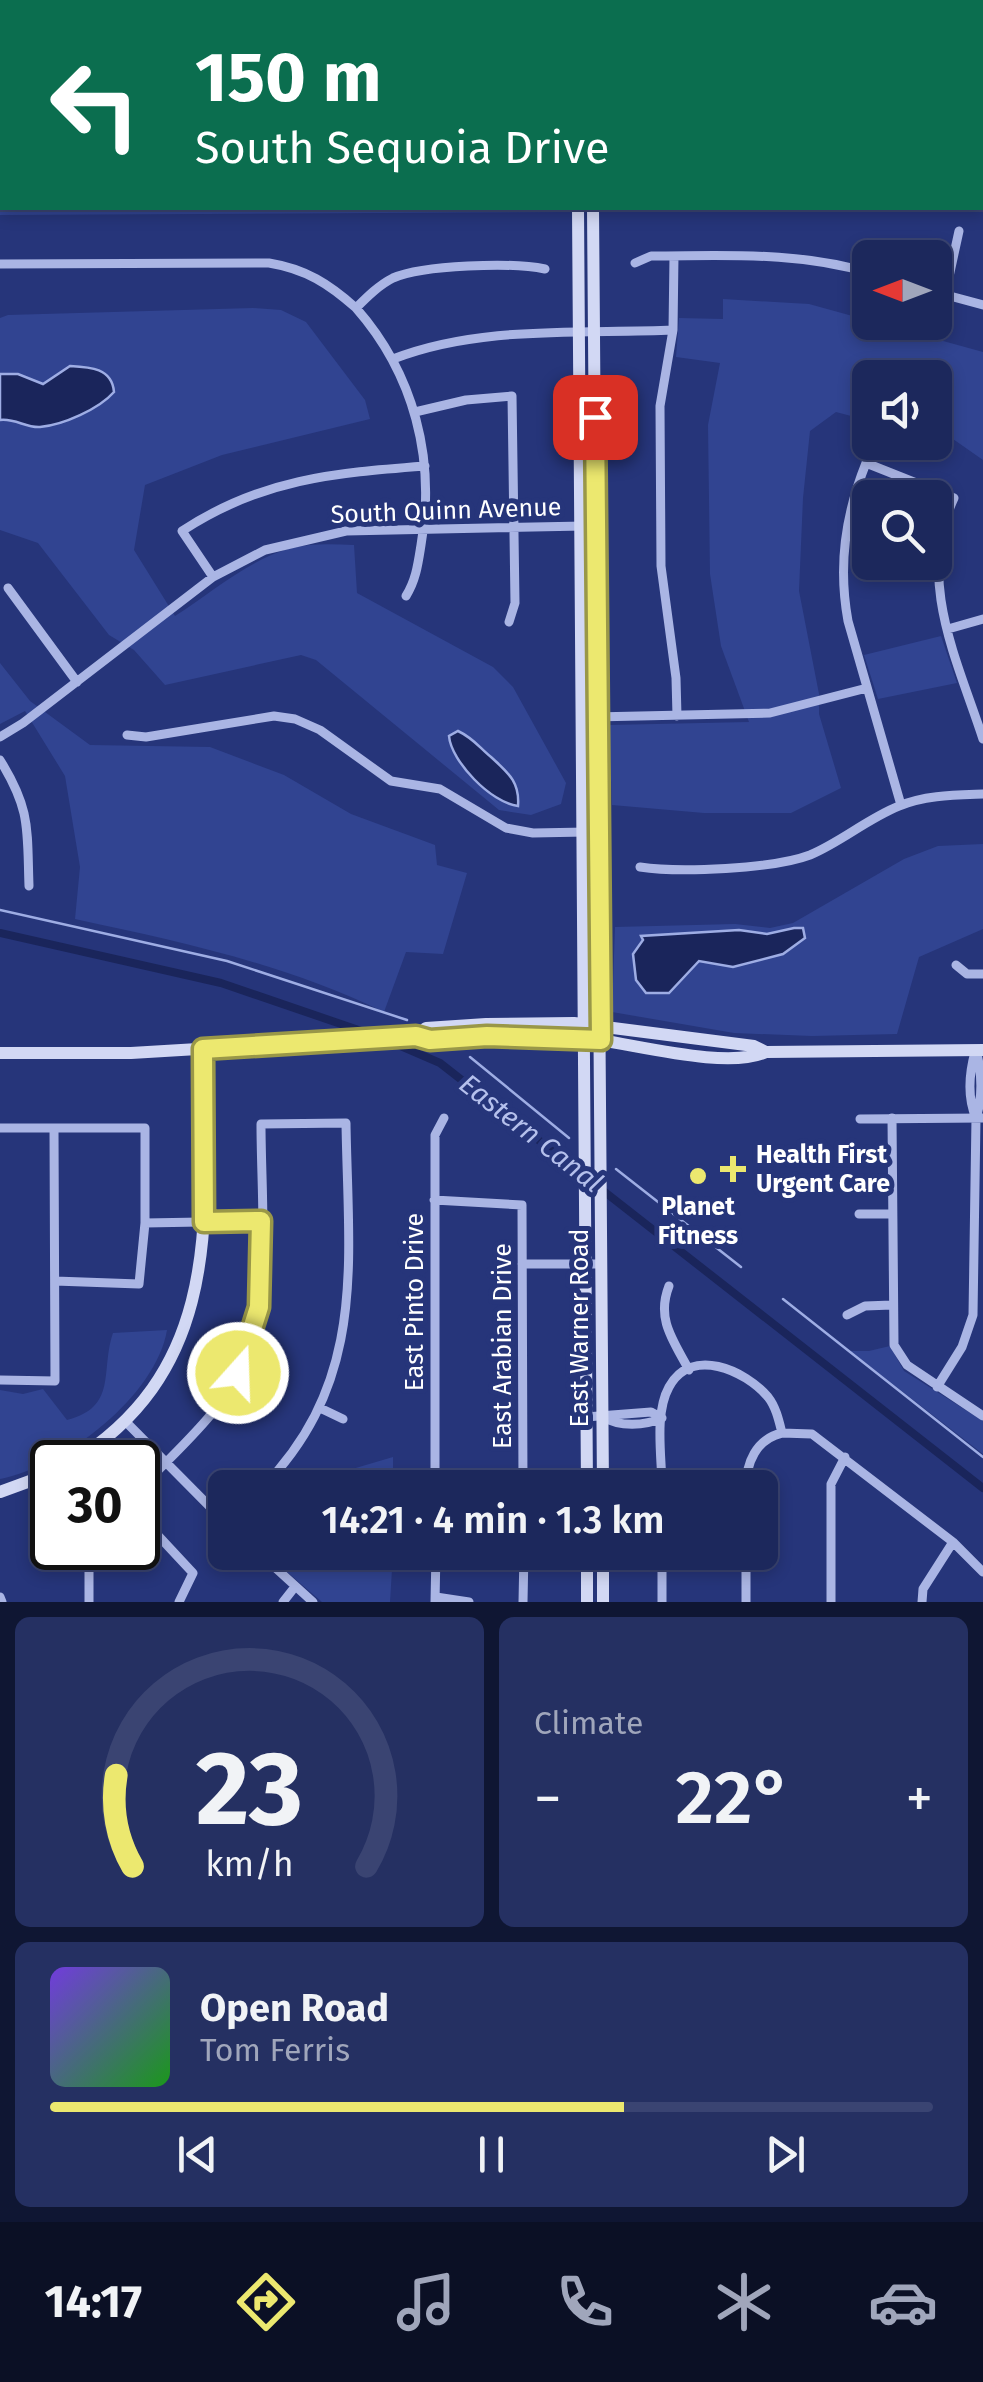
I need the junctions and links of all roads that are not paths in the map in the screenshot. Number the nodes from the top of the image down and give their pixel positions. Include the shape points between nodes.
1 (578, 210) edge
2 (593, 210) edge
3 (959, 232) dead end
4 (952, 254) edge
5 (674, 256) junction
6 (635, 263) dead end
7 (0, 264) edge
8 (852, 267) edge
9 (544, 268) dead end
10 (952, 296) edge
11 (983, 305) edge
12 (356, 308) junction
13 (673, 330) junction
14 (594, 333) junction
15 (578, 334) junction
16 (393, 359) junction
17 (415, 412) junction
18 (426, 466) junction
19 (581, 526) junction
20 (596, 526) junction
21 (514, 528) junction
22 (424, 529) junction
23 (213, 576) junction
24 (8, 588) dead end
25 (406, 596) dead end
26 (983, 619) edge
27 (510, 622) dead end
28 (948, 629) junction
29 (77, 682) junction
30 (867, 688) junction
31 (598, 716) junction
32 (677, 716) junction
33 (582, 717) junction
34 (240, 721) junction
35 (243, 734) dead end
36 (127, 735) dead end
37 (0, 737) edge
38 (983, 740) edge
39 (0, 760) edge
40 (418, 771) dead end
41 (416, 784) junction
42 (983, 794) edge
43 (901, 805) junction
44 (583, 832) junction
45 (598, 832) junction
46 (767, 863) junction
47 (640, 868) dead end
48 (767, 877) dead end
49 (29, 886) dead end
50 (956, 965) dead end
51 (983, 974) edge
52 (584, 1031) junction
53 (601, 1033) junction
54 (203, 1049) junction
55 (979, 1050) edge
56 (0, 1053) edge
57 (444, 1118) dead end
58 (892, 1118) junction
59 (979, 1118) edge
60 (860, 1119) dead end
61 (0, 1128) edge
62 (54, 1128) junction
63 (434, 1200) junction
64 (859, 1214) dead end
65 (892, 1214) junction
66 (261, 1221) junction
67 (145, 1222) junction
68 (204, 1222) junction
69 (522, 1264) junction
70 (585, 1264) junction
71 (602, 1264) junction
72 (55, 1281) junction
73 (670, 1286) dead end
74 (892, 1305) junction
75 (847, 1315) dead end
76 (688, 1370) junction
77 (0, 1380) edge
78 (937, 1387) junction
79 (320, 1408) junction
80 (983, 1416) edge
81 (586, 1417) junction
82 (602, 1417) junction
83 (662, 1418) junction
84 (343, 1419) dead end
85 (125, 1422) junction
86 (782, 1433) junction
87 (101, 1440) edge
88 (845, 1457) junction
89 (166, 1461) junction
90 (160, 1467) edge
91 (278, 1470) edge
92 (435, 1470) edge
93 (523, 1470) edge
94 (586, 1470) edge
95 (603, 1470) edge
96 (662, 1470) edge
97 (749, 1470) edge
98 (30, 1482) edge
99 (0, 1492) edge
100 (208, 1504) edge
101 (160, 1537) edge
102 (953, 1542) junction
103 (89, 1570) edge
104 (276, 1570) edge
105 (436, 1570) edge
106 (523, 1570) edge
107 (587, 1570) edge
108 (603, 1570) edge
109 (662, 1570) edge
110 (746, 1570) edge
111 (983, 1572) edge
112 (294, 1588) junction
113 (435, 1600) edge
114 (89, 1602) edge
115 (179, 1602) edge
116 (283, 1602) edge
117 (312, 1602) edge
118 (469, 1602) edge
119 (522, 1602) edge
120 (587, 1602) edge
121 (603, 1602) edge
122 (662, 1602) edge
123 (746, 1602) edge
124 (831, 1602) edge
125 (922, 1602) edge

1 - 15 main road, East Warner Road
2 - 14 main road, East Warner Road
3 - 4 street
5 - 6 street
5 - 8 street via 786,256
5 - 13 street
7 - 12 street via 269,263 316,276
9 - 12 street via 404,274
10 - 11 street
12 - 16 street
13 - 14 street
13 - 32 street via 660,406 661,566
14 - 15 street
14 - 20 main road, East Warner Road
15 - 16 street via 462,340
15 - 19 main road, East Warner Road
16 - 17 street
17 - 18 street
17 - 21 street via 512,396
18 - 22 street
18 - 23 street via 294,480 222,506 182,531
19 - 20 street, South Quinn Avenue
19 - 21 street, South Quinn Avenue
19 - 33 main road, East Warner Road
20 - 31 main road, East Warner Road
21 - 22 street, South Quinn Avenue
21 - 27 street
22 - 23 street, South Quinn Avenue via 307,537
22 - 25 street
23 - 29 street, South Quinn Avenue
24 - 29 street
26 - 28 street
28 - 30 street via 936,562 954,498 866,464 846,528 843,592
28 - 38 street
29 - 37 street, South Quinn Avenue
30 - 32 street via 770,713
30 - 43 street
31 - 32 street
31 - 33 street
31 - 45 main road, East Warner Road
33 - 44 main road, East Warner Road
34 - 35 street
34 - 36 street
34 - 41 street via 296,719 391,781
39 - 49 street via 26,816
40 - 41 street
41 - 44 street via 440,789 506,828
42 - 43 street
43 - 46 street via 809,855
44 - 45 street
44 - 52 main road, East Warner Road
45 - 53 main road, East Warner Road
46 - 47 street
46 - 48 street
50 - 51 street via 967,974
52 - 53 main road
52 - 54 main road via 486,1024 426,1028 416,1036
52 - 70 main road, East Warner Road
53 - 55 main road via 709,1056 753,1058 766,1052
53 - 71 main road, East Warner Road
54 - 56 main road
54 - 68 main road
55 - 59 street via 970,1079 970,1106
57 - 63 street, East Pinto Drive via 434,1136
58 - 59 street
58 - 60 street
58 - 65 street
59 - 78 street via 973,1315
61 - 62 street
62 - 67 street via 146,1128
62 - 72 street
63 - 69 street, East Arabian Drive via 522,1205
63 - 92 street, East Pinto Drive
64 - 65 street
65 - 74 street
66 - 68 street
66 - 79 street via 260,1124 346,1123 346,1314
66 - 89 street via 259,1307 246,1352 218,1405
67 - 68 street
67 - 72 street via 140,1284
68 - 85 main road via 200,1273 185,1328
69 - 70 street
69 - 93 street, East Arabian Drive
70 - 71 street
70 - 81 main road, East Warner Road
71 - 82 main road, East Warner Road
72 - 77 street via 55,1380
73 - 76 street via 664,1316
74 - 75 street
74 - 78 street via 899,1356
76 - 83 street via 671,1382
76 - 86 street via 722,1366 743,1376 769,1398
78 - 80 street
79 - 84 street
79 - 91 street
81 - 82 street
81 - 94 main road, East Warner Road
82 - 83 street via 613,1424
82 - 95 main road, East Warner Road
83 - 96 street
85 - 87 main road
85 - 89 street
86 - 88 street via 812,1434
86 - 97 street via 752,1456
88 - 102 street
88 - 124 street via 831,1484
89 - 90 street
89 - 100 street
98 - 99 main road
101 - 115 street via 193,1572
102 - 111 street
102 - 125 street via 923,1589
103 - 114 street
104 - 112 street
105 - 113 street
106 - 119 street
107 - 120 main road
108 - 121 main road
109 - 122 street
110 - 123 street
112 - 116 street
112 - 117 street
113 - 118 street

